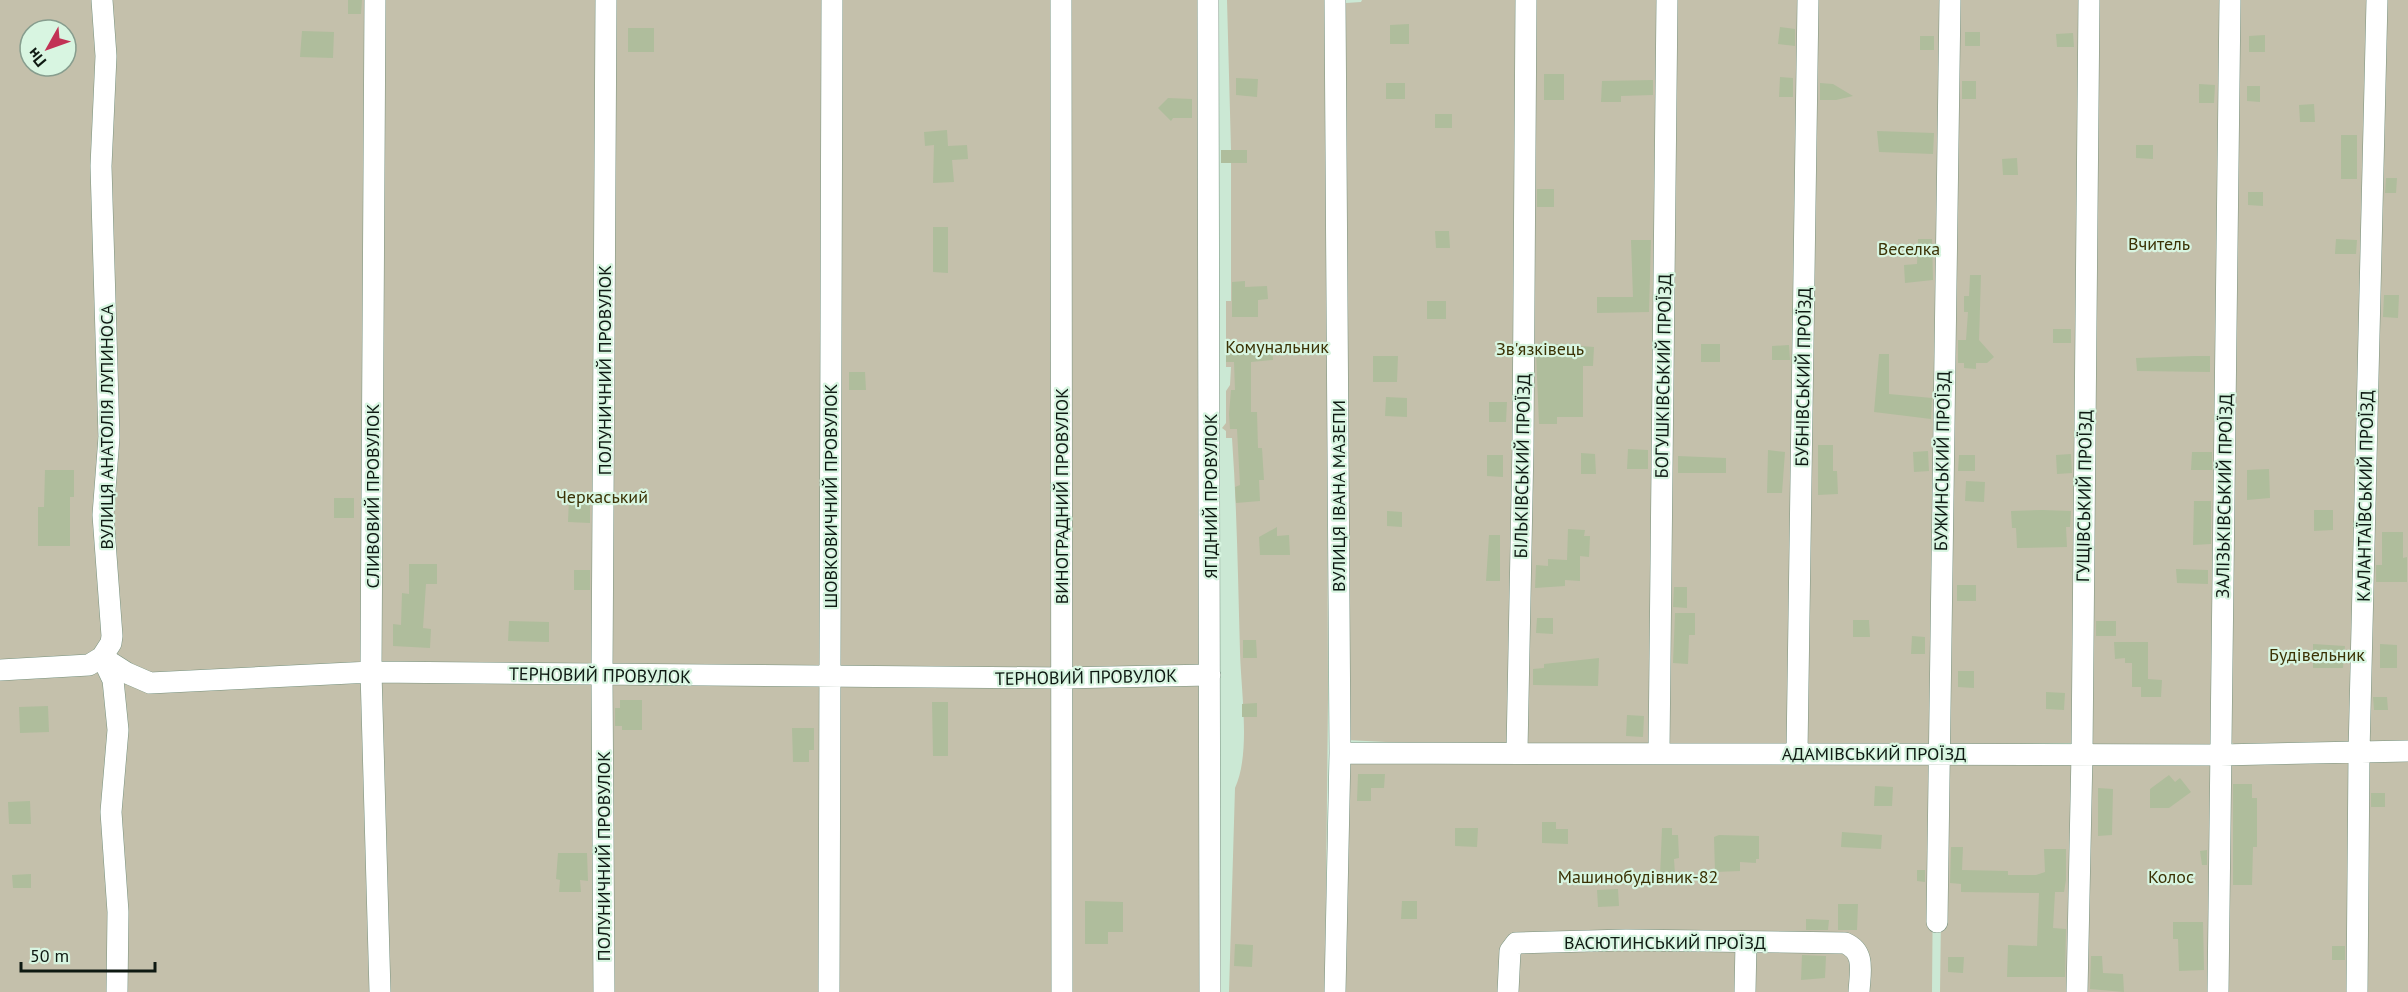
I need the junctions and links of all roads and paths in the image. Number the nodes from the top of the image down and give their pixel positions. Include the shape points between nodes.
1 (102, 0) edge
2 (375, 0) edge
3 (606, 0) edge
4 (832, 0) edge
5 (1061, 0) edge
6 (1208, 0) edge
7 (1335, 0) edge
8 (1526, 0) edge
9 (1667, 0) edge
10 (1808, 0) edge
11 (1950, 0) edge
12 (2089, 0) edge
13 (2230, 0) edge
14 (2377, 0) edge
15 (102, 657) junction
16 (0, 670) edge
17 (371, 672) junction
18 (602, 675) junction
19 (1210, 675) junction
20 (829, 676) junction
21 (1061, 678) junction
22 (1517, 751) junction
23 (2408, 751) edge
24 (1659, 752) junction
25 (1340, 753) junction
26 (1797, 753) junction
27 (1938, 753) junction
28 (2082, 753) junction
29 (2359, 753) junction
30 (2220, 754) junction
31 (1936, 922) dead end
32 (1746, 942) junction
33 (117, 992) edge
34 (380, 992) edge
35 (604, 992) edge
36 (829, 992) edge
37 (1062, 992) edge
38 (1210, 992) edge
39 (1335, 992) edge
40 (1508, 992) edge
41 (1744, 992) edge
42 (1859, 992) edge
43 (2077, 992) edge
44 (2217, 992) edge
45 (2357, 992) edge

1 - 15 street, ВУЛИЦЯ АНАТОЛІЯ ЛУПИНОСА via 106,56 101,166 109,437 103,515 112,636
2 - 17 street, СЛИВОВИЙ ПРОВУЛОК
3 - 18 street, ПОЛУНИЧНИЙ ПРОВУЛОК
4 - 20 street, ШОВКОВИЧНИЙ ПРОВУЛОК
5 - 21 street, ВИНОГРАДНИЙ ПРОВУЛОК
6 - 19 street, ЯГІДНИЙ ПРОВУЛОК
7 - 25 street, ВУЛИЦЯ ІВАНА МАЗЕПИ
8 - 22 street, БІЛЬКІВСЬКИЙ ПРОЇЗД via 1524,445
9 - 24 street, БОГУШКІВСЬКИЙ ПРОЇЗД
10 - 26 street, БУБНІВСЬКИЙ ПРОЇЗД
11 - 27 street, БУЖИНСЬКИЙ ПРОЇЗД
12 - 28 street, ГУЩІВСЬКИЙ ПРОЇЗД
13 - 30 street, ЗАЛІЗЬКІВСЬКИЙ ПРОЇЗД
14 - 29 street, КАЛАНТАЇВСЬКИЙ ПРОЇЗД
15 - 16 street via 89,665
15 - 17 street, ТЕРНОВИЙ ПРОВУЛОК via 150,683
15 - 33 street via 113,680 118,730 111,812 118,912
17 - 18 street, ТЕРНОВИЙ ПРОВУЛОК
17 - 34 street, СЛИВОВИЙ ПРОВУЛОК
18 - 20 street, ТЕРНОВИЙ ПРОВУЛОК
18 - 35 street, ПОЛУНИЧНИЙ ПРОВУЛОК
19 - 21 street, ТЕРНОВИЙ ПРОВУЛОК
19 - 38 street, ЯГІДНИЙ ПРОВУЛОК
20 - 21 street, ТЕРНОВИЙ ПРОВУЛОК
20 - 36 street, ШОВКОВИЧНИЙ ПРОВУЛОК
21 - 37 street, ВИНОГРАДНИЙ ПРОВУЛОК
22 - 24 street, АДАМІВСЬКИЙ ПРОЇЗД
22 - 25 street, АДАМІВСЬКИЙ ПРОЇЗД
23 - 29 street, АДАМІВСЬКИЙ ПРОЇЗД
24 - 26 street, АДАМІВСЬКИЙ ПРОЇЗД
25 - 39 street, ВУЛИЦЯ ІВАНА МАЗЕПИ
26 - 27 street, АДАМІВСЬКИЙ ПРОЇЗД
27 - 28 street, АДАМІВСЬКИЙ ПРОЇЗД
27 - 31 street, БУЖИНСЬКИЙ ПРОЇЗД
28 - 30 street, АДАМІВСЬКИЙ ПРОЇЗД
28 - 43 street, ГУЩІВСЬКИЙ ПРОЇЗД
29 - 30 street, АДАМІВСЬКИЙ ПРОЇЗД
29 - 45 street, КАЛАНТАЇВСЬКИЙ ПРОЇЗД
30 - 44 street, ЗАЛІЗЬКІВСЬКИЙ ПРОЇЗД
32 - 40 street, ВАСЮТИНСЬКИЙ ПРОЇЗД via 1516,943 1510,951
32 - 41 street
32 - 42 street, ВАСЮТИНСЬКИЙ ПРОЇЗД via 1845,943 1855,947 1860,954

